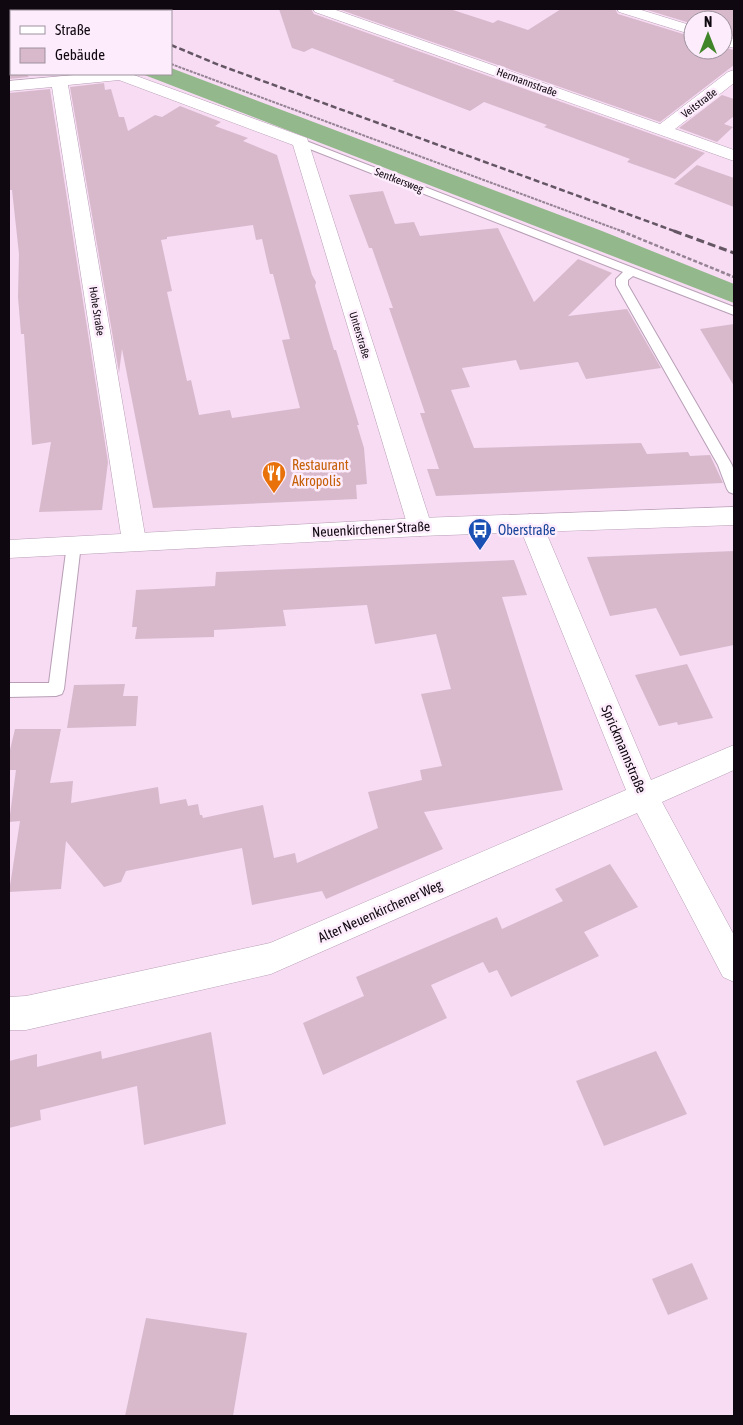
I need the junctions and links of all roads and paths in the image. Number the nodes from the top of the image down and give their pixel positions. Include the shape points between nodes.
1 (320, 9) edge
2 (624, 9) edge
3 (683, 28) edge
4 (172, 64) edge
5 (734, 75) edge
6 (59, 80) junction
7 (9, 86) edge
8 (663, 130) junction
9 (301, 142) junction
10 (734, 156) edge
11 (631, 271) junction
12 (734, 277) edge
13 (734, 311) edge
14 (734, 489) edge
15 (734, 516) edge
16 (530, 523) junction
17 (420, 527) junction
18 (134, 541) junction
19 (74, 544) junction
20 (9, 548) edge
21 (9, 690) edge
22 (734, 756) edge
23 (643, 796) junction
24 (734, 966) edge
25 (9, 1014) edge

1 - 8 street, Hermannstraße
2 - 3 street
4 - 12 path via 606,225
5 - 8 street, Veitstraße
6 - 7 street, Sentkersweg
6 - 9 street, Sentkersweg via 120,75
6 - 18 street, Hohe Straße
8 - 10 street, Hermannstraße
9 - 11 lane, Sentkersweg
9 - 17 street, Unterstraße
11 - 13 lane, Sentkersweg
11 - 14 lane via 622,279 622,285 725,465
15 - 16 street, Neuenkirchener Straße
16 - 17 street, Neuenkirchener Straße
16 - 23 street, Sprickmannstraße
17 - 18 street, Neuenkirchener Straße
18 - 19 street, Neuenkirchener Straße
19 - 20 street, Neuenkirchener Straße
19 - 21 lane via 56,689
22 - 23 street, Alter Neuenkirchener Weg
23 - 24 street, Sprickmannstraße
23 - 25 street, Alter Neuenkirchener Weg via 271,958 26,1013

